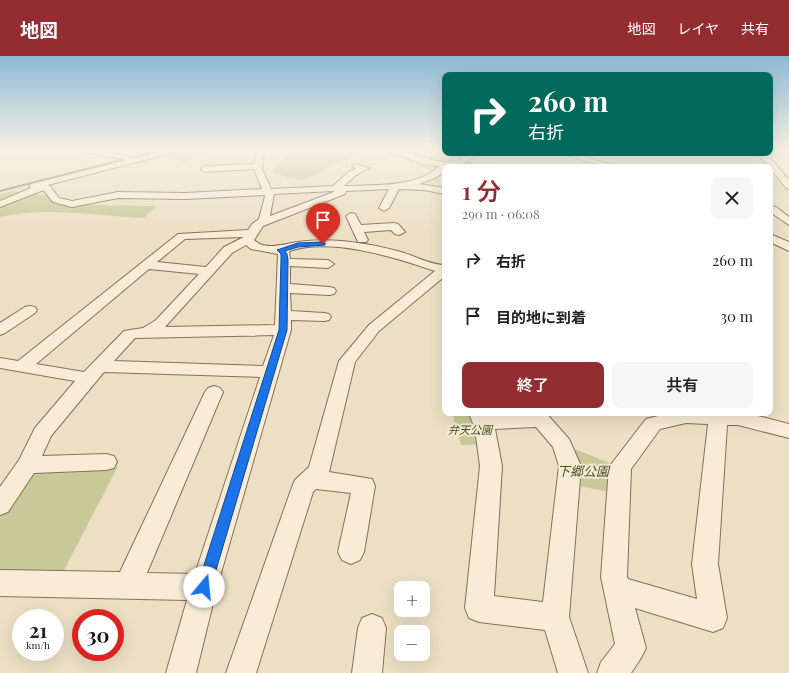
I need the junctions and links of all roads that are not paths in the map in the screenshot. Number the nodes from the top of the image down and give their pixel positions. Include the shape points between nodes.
1 (65, 178) edge
2 (261, 178) edge
3 (346, 178) edge
4 (427, 178) edge
5 (782, 178) edge
6 (327, 180) dead end
7 (396, 186) junction
8 (789, 186) edge
9 (315, 189) junction
10 (335, 189) junction
11 (347, 190) junction
12 (442, 190) edge
13 (268, 191) junction
14 (0, 194) edge
15 (0, 204) edge
16 (384, 208) dead end
17 (773, 209) edge
18 (773, 210) edge
19 (789, 210) edge
20 (351, 216) dead end
21 (789, 222) edge
22 (357, 229) junction
23 (253, 232) junction
24 (399, 232) dead end
25 (365, 247) junction
26 (282, 256) junction
27 (328, 264) dead end
28 (146, 265) junction
29 (442, 269) edge
30 (210, 271) junction
31 (442, 272) edge
32 (284, 282) junction
33 (328, 286) dead end
34 (30, 310) dead end
35 (324, 317) dead end
36 (283, 323) junction
37 (0, 330) edge
38 (147, 332) junction
39 (0, 363) edge
40 (21, 367) junction
41 (94, 372) junction
42 (270, 372) junction
43 (214, 392) dead end
44 (538, 417) edge
45 (718, 417) junction
46 (481, 418) edge
47 (789, 431) edge
48 (106, 462) dead end
49 (28, 465) junction
50 (311, 479) junction
51 (0, 505) edge
52 (351, 552) dead end
53 (0, 583) edge
54 (128, 585) junction
55 (204, 587) junction
56 (617, 589) junction
57 (555, 617) junction
58 (372, 628) dead end
59 (181, 673) edge
60 (241, 673) edge
61 (367, 673) edge
62 (573, 673) edge
63 (612, 673) edge

1 - 14 street
2 - 13 street
3 - 10 street
4 - 7 street
5 - 8 street
6 - 9 street
7 - 11 street
7 - 12 street
7 - 16 street
9 - 10 street
9 - 13 street
10 - 11 street
11 - 23 street
13 - 15 street via 185,196 118,195 72,204 56,200 46,188 40,188
13 - 23 street via 270,196 264,221
17 - 19 street
18 - 21 street
20 - 22 street
22 - 24 street via 394,226
22 - 25 street
23 - 26 street via 255,246
23 - 28 street via 182,236
23 - 30 street via 228,250
25 - 26 street via 298,245
25 - 29 street
26 - 27 street
26 - 32 street
28 - 30 street
28 - 40 street
30 - 38 street via 161,323
31 - 50 street via 374,328 347,361 319,471
32 - 33 street
32 - 36 street
34 - 37 street
35 - 36 street
36 - 38 street
36 - 42 street
38 - 41 street via 130,334
39 - 40 street
40 - 41 street
41 - 42 street
41 - 49 street via 42,433
42 - 55 street
43 - 54 street
44 - 46 street
44 - 57 street via 562,444 570,466
45 - 47 street via 738,418
45 - 56 street via 686,416 653,424 620,467 614,577
45 - 56 street via 705,564 713,618
46 - 57 street via 491,466 479,608
48 - 49 street
49 - 51 street
50 - 52 street via 364,486
50 - 60 street via 303,486
53 - 54 street
54 - 55 street
55 - 59 street
56 - 63 street via 631,648
57 - 62 street
58 - 61 street

